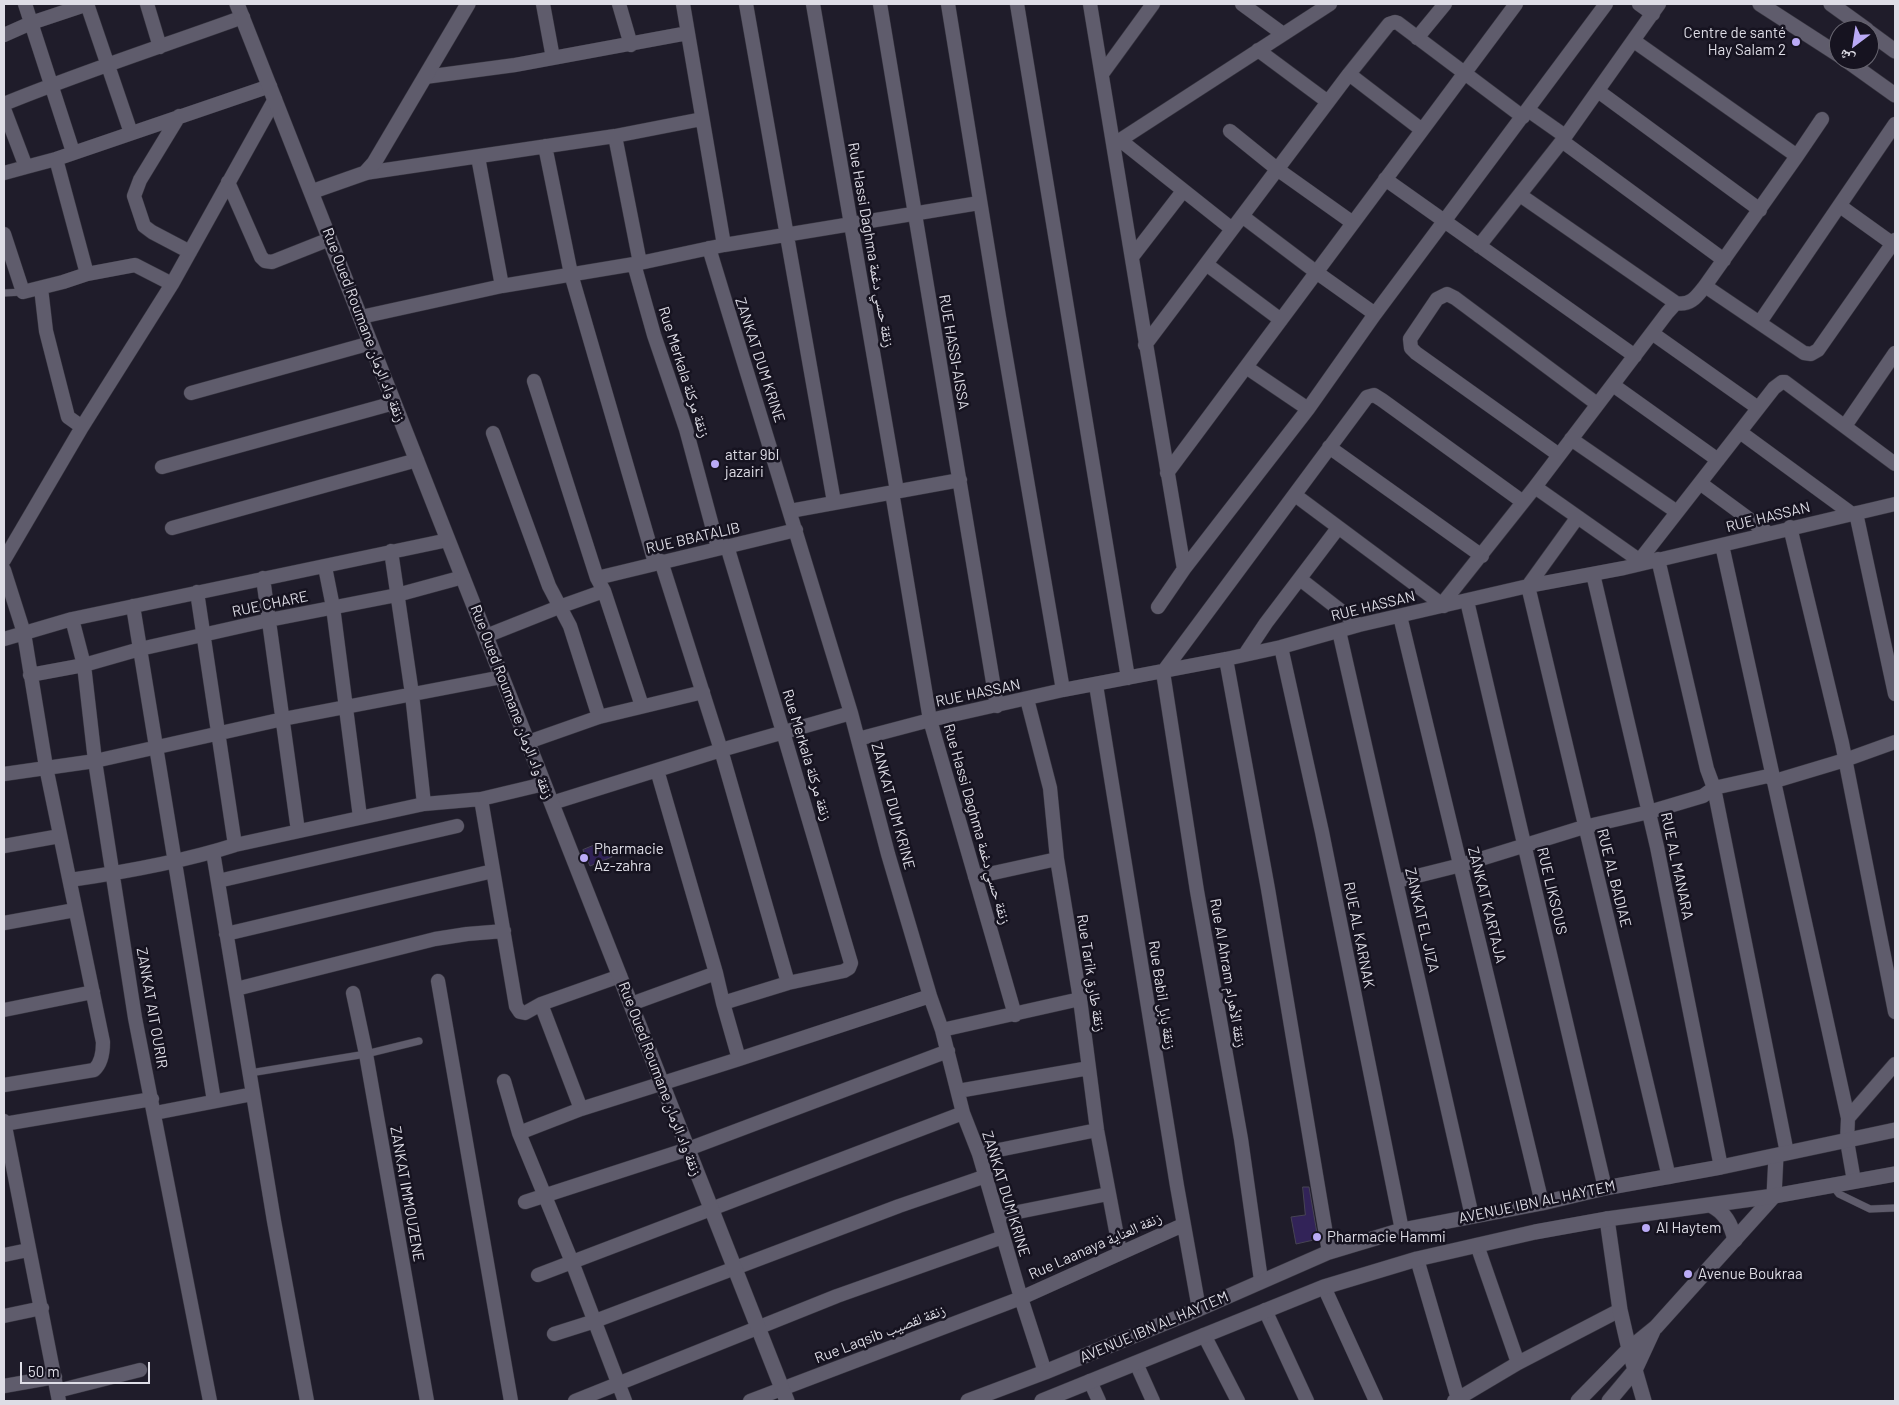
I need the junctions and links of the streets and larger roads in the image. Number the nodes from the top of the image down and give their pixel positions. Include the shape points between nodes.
1 (25, 4) edge
2 (88, 4) edge
3 (147, 4) edge
4 (468, 4) edge
5 (543, 4) edge
6 (619, 4) edge
7 (683, 4) edge
8 (746, 4) edge
9 (813, 4) edge
10 (880, 4) edge
11 (948, 4) edge
12 (1016, 4) edge
13 (1090, 4) edge
14 (1153, 4) edge
15 (1242, 4) edge
16 (1330, 4) edge
17 (1445, 4) edge
18 (1516, 4) edge
19 (1606, 4) edge
20 (1639, 4) edge
21 (1760, 4) edge
22 (1831, 4) edge
23 (1656, 9) edge
24 (240, 11) edge
25 (1853, 20) edge
26 (31, 23) junction
27 (688, 33) junction
28 (1283, 34) junction
29 (4, 35) edge
30 (1417, 38) junction
31 (1879, 39) edge
32 (1634, 41) junction
33 (631, 45) junction
34 (160, 47) junction
35 (1829, 49) edge
36 (1258, 50) junction
37 (1895, 51) edge
38 (553, 58) junction
39 (106, 64) junction
40 (1860, 70) edge
41 (1102, 74) junction
42 (1349, 74) junction
43 (1464, 74) junction
44 (425, 77) junction
45 (52, 84) junction
46 (1598, 91) junction
47 (272, 92) junction
48 (1895, 95) edge
49 (1328, 102) junction
50 (4, 104) edge
51 (4, 109) edge
52 (1525, 114) junction
53 (179, 116) junction
54 (702, 119) junction
55 (1822, 119) dead end
56 (1895, 124) edge
57 (1422, 130) junction
58 (1230, 132) dead end
59 (130, 133) junction
60 (616, 136) junction
61 (1563, 139) junction
62 (1117, 142) junction
63 (545, 146) junction
64 (73, 152) junction
65 (1797, 156) junction
66 (478, 157) junction
67 (56, 159) junction
68 (26, 167) junction
69 (1277, 169) junction
70 (4, 173) edge
71 (365, 174) junction
72 (1385, 179) junction
73 (228, 182) junction
74 (1183, 191) junction
75 (311, 192) junction
76 (1520, 195) junction
77 (979, 203) junction
78 (1840, 206) junction
79 (1760, 210) junction
80 (914, 213) junction
81 (1242, 216) junction
82 (1444, 221) junction
83 (851, 224) junction
84 (1352, 224) junction
85 (1232, 229) junction
86 (4, 234) edge
87 (786, 235) junction
88 (330, 239) junction
89 (1894, 242) edge
90 (724, 245) junction
91 (1479, 246) junction
92 (709, 248) junction
93 (190, 252) junction
94 (1132, 257) junction
95 (1724, 260) junction
96 (637, 263) junction
97 (1206, 264) junction
98 (1316, 272) junction
99 (87, 274) junction
100 (571, 274) junction
101 (172, 284) junction
102 (502, 286) junction
103 (1705, 286) junction
104 (41, 288) junction
105 (1676, 304) junction
106 (1376, 314) junction
107 (361, 317) junction
108 (1281, 320) junction
109 (1760, 322) junction
110 (1652, 333) junction
111 (371, 343) junction
112 (1145, 345) junction
113 (1895, 353) edge
114 (1635, 356) junction
115 (1246, 367) junction
116 (534, 381) dead end
117 (1613, 385) junction
118 (191, 393) dead end
119 (394, 402) junction
120 (1597, 404) junction
121 (1758, 408) junction
122 (1308, 409) junction
123 (1845, 426) junction
124 (82, 427) junction
125 (1740, 432) junction
126 (493, 433) dead end
127 (1571, 439) junction
128 (1329, 448) junction
129 (1559, 455) junction
130 (417, 460) junction
131 (1718, 460) junction
132 (1895, 464) edge
133 (162, 467) dead end
134 (1167, 472) junction
135 (960, 480) junction
136 (1700, 483) junction
137 (1535, 487) junction
138 (895, 491) junction
139 (1295, 495) junction
140 (834, 502) junction
141 (1523, 502) junction
142 (1895, 504) edge
143 (790, 511) junction
144 (1677, 512) junction
145 (1854, 513) junction
146 (1577, 518) junction
147 (172, 528) dead end
148 (1338, 528) junction
149 (1790, 528) junction
150 (796, 530) junction
151 (1768, 533) junction
152 (448, 540) junction
153 (1722, 545) junction
154 (722, 547) junction
155 (391, 551) junction
156 (1482, 556) junction
157 (1658, 559) junction
158 (4, 560) edge
159 (658, 562) junction
160 (1641, 562) junction
161 (325, 567) junction
162 (1184, 569) junction
163 (4, 570) edge
164 (1593, 574) junction
165 (463, 577) junction
166 (263, 578) junction
167 (597, 578) junction
168 (1300, 579) junction
169 (1528, 586) junction
170 (604, 591) junction
171 (198, 592) junction
172 (397, 595) junction
173 (1467, 601) junction
174 (1443, 605) junction
175 (133, 606) junction
176 (559, 606) junction
177 (332, 607) junction
178 (1158, 607) dead end
179 (1400, 616) junction
180 (72, 619) junction
181 (269, 620) junction
182 (1359, 625) junction
183 (1339, 631) junction
184 (24, 633) junction
185 (204, 635) junction
186 (486, 636) junction
187 (4, 639) edge
188 (1281, 646) junction
189 (140, 649) junction
190 (1246, 654) junction
191 (1226, 659) junction
192 (84, 665) junction
193 (1163, 672) junction
194 (30, 675) junction
195 (502, 677) junction
196 (1128, 678) junction
197 (1096, 685) junction
198 (1064, 690) junction
199 (703, 692) junction
200 (412, 694) junction
201 (1895, 694) edge
202 (1027, 699) junction
203 (642, 706) junction
204 (997, 706) junction
205 (345, 707) junction
206 (851, 713) junction
207 (599, 717) junction
208 (283, 719) junction
209 (930, 720) junction
210 (784, 732) junction
211 (219, 734) junction
212 (858, 739) junction
213 (528, 742) junction
214 (1895, 742) edge
215 (156, 747) junction
216 (721, 750) junction
217 (1845, 760) junction
218 (95, 761) junction
219 (46, 767) junction
220 (657, 770) junction
221 (4, 774) edge
222 (1774, 781) junction
223 (544, 784) junction
224 (1714, 788) junction
225 (481, 799) junction
226 (552, 803) junction
227 (424, 804) junction
228 (1649, 812) junction
229 (360, 818) junction
230 (457, 826) dead end
231 (1584, 827) junction
232 (298, 831) junction
233 (60, 836) junction
234 (234, 845) junction
235 (4, 846) edge
236 (1524, 846) junction
237 (213, 852) junction
238 (1057, 859) junction
239 (173, 860) junction
240 (1460, 865) junction
241 (493, 870) junction
242 (113, 873) junction
243 (975, 877) junction
244 (70, 880) junction
245 (218, 881) junction
246 (1397, 881) junction
247 (75, 910) junction
248 (4, 924) edge
249 (504, 931) junction
250 (226, 934) junction
251 (716, 973) junction
252 (620, 976) junction
253 (438, 981) dead end
254 (788, 983) junction
255 (236, 990) junction
256 (93, 992) junction
257 (353, 993) dead end
258 (930, 996) junction
259 (1080, 999) junction
260 (723, 1003) junction
261 (541, 1004) junction
262 (631, 1004) junction
263 (4, 1010) edge
264 (1895, 1012) edge
265 (1015, 1014) junction
266 (942, 1030) junction
267 (948, 1051) junction
268 (739, 1059) junction
269 (1895, 1064) edge
270 (1089, 1068) junction
271 (504, 1081) dead end
272 (662, 1083) junction
273 (4, 1085) edge
274 (958, 1091) junction
275 (253, 1094) junction
276 (152, 1099) junction
277 (214, 1102) junction
278 (581, 1109) junction
279 (155, 1113) junction
280 (964, 1113) junction
281 (1848, 1118) junction
282 (4, 1123) edge
283 (1097, 1130) junction
284 (1895, 1130) edge
285 (519, 1133) junction
286 (1846, 1141) junction
287 (688, 1149) junction
288 (979, 1154) junction
289 (1782, 1154) junction
290 (1721, 1167) junction
291 (1895, 1174) edge
292 (986, 1176) junction
293 (1669, 1177) junction
294 (1854, 1181) junction
295 (1605, 1188) junction
296 (10, 1190) edge
297 (1108, 1194) junction
298 (544, 1196) junction
299 (1774, 1196) junction
300 (526, 1202) dead end
301 (1542, 1203) junction
302 (1710, 1205) junction
303 (711, 1209) junction
304 (998, 1216) junction
305 (1472, 1216) junction
306 (1607, 1218) junction
307 (1183, 1225) junction
308 (1402, 1230) junction
309 (1003, 1237) junction
310 (1735, 1240) junction
311 (1478, 1245) junction
312 (28, 1250) junction
313 (1120, 1252) junction
314 (1329, 1252) junction
315 (4, 1255) edge
316 (1417, 1259) junction
317 (572, 1262) junction
318 (735, 1268) junction
319 (538, 1275) dead end
320 (1261, 1280) junction
321 (1324, 1287) junction
322 (1021, 1298) junction
323 (42, 1308) junction
324 (1200, 1309) junction
325 (1265, 1310) junction
326 (1620, 1310) junction
327 (4, 1316) edge
328 (595, 1321) junction
329 (1656, 1327) junction
330 (758, 1328) junction
331 (554, 1334) dead end
332 (1204, 1335) junction
333 (1628, 1349) junction
334 (1136, 1363) junction
335 (1518, 1363) junction
336 (140, 1370) dead end
337 (1635, 1370) junction
338 (1045, 1372) junction
339 (1090, 1381) junction
340 (618, 1383) junction
341 (4, 1386) edge
342 (57, 1390) edge
343 (785, 1395) edge
344 (1456, 1400) edge
345 (210, 1401) edge
346 (308, 1401) edge
347 (427, 1401) edge
348 (511, 1401) edge
349 (575, 1401) edge
350 (625, 1401) edge
351 (750, 1401) edge
352 (968, 1401) edge
353 (1042, 1401) edge
354 (1099, 1401) edge
355 (1153, 1401) edge
356 (1238, 1401) edge
357 (1307, 1401) edge
358 (1376, 1401) edge
359 (1578, 1401) edge
360 (1609, 1401) edge
361 (1644, 1401) edge

1 - 26 street
2 - 26 street
2 - 39 street
3 - 34 street
4 - 44 street
5 - 38 street
6 - 33 street
7 - 27 street
8 - 87 street
9 - 83 street, Rue Hassi Daghma زنقة حسي دغمة
10 - 80 street, RUE HASSI-AISSA
11 - 77 street
12 - 196 street
13 - 41 street
14 - 41 street
15 - 28 street
16 - 28 street
17 - 30 street
18 - 43 street
19 - 52 street
20 - 23 street
21 - 35 street
22 - 25 street
23 - 32 street
24 - 34 street
24 - 47 street, Rue Oued Roumane زنقة واد الرمان
26 - 29 street
26 - 45 street
27 - 33 street
27 - 54 street
28 - 36 street
30 - 42 street via 1398,23 1388,24
30 - 43 street
31 - 37 street
32 - 46 street
32 - 65 street
33 - 38 street
34 - 39 street
36 - 49 street
36 - 62 street
38 - 44 street
39 - 45 street
39 - 59 street
40 - 48 street
41 - 62 street
42 - 49 street
42 - 57 street
43 - 52 street
43 - 57 street
44 - 71 street
45 - 50 street
45 - 64 street
46 - 61 street
46 - 79 street
47 - 53 street
47 - 73 street
47 - 75 street, Rue Oued Roumane زنقة واد الرمان
49 - 69 street
51 - 68 street
52 - 61 street
52 - 82 street
53 - 59 street
53 - 93 street via 140,180 134,196 144,226
54 - 60 street
54 - 90 street
55 - 65 street
56 - 78 street
57 - 72 street
58 - 69 street
59 - 64 street
60 - 63 street
60 - 96 street, Rue Merkala زنقة مركلة
61 - 76 street
61 - 95 street
62 - 74 street
62 - 94 street
63 - 66 street
63 - 100 street
64 - 67 street
65 - 79 street
66 - 71 street
66 - 102 street
67 - 68 street
67 - 99 street
68 - 70 street
69 - 81 street
69 - 84 street
71 - 75 street
72 - 82 street
72 - 84 street
73 - 88 street via 265,261 272,262
73 - 93 street
74 - 85 street
74 - 94 street
75 - 88 street, Rue Oued Roumane زنقة واد الرمان
76 - 91 street
76 - 105 street
77 - 80 street
77 - 198 street
78 - 89 street
78 - 109 street
79 - 95 street
80 - 83 street
80 - 135 street, RUE HASSI-AISSA
81 - 85 street
81 - 98 street
82 - 91 street
82 - 106 street
83 - 87 street
83 - 138 street, Rue Hassi Daghma زنقة حسي دغمة
84 - 98 street
85 - 97 street
86 - 104 street via 23,292
87 - 90 street
87 - 140 street
88 - 107 street, Rue Oued Roumane زنقة واد الرمان
89 - 109 street via 1815,353 1804,353
90 - 92 street
91 - 114 street
92 - 96 street
92 - 143 street, ZANKAT DUM KRINE
93 - 101 street
94 - 112 street
95 - 103 street
96 - 100 street
96 - 154 street, Rue Merkala زنقة مركلة via 654,335
97 - 108 street
97 - 112 street
98 - 106 street
98 - 108 street
99 - 101 street via 135,265
99 - 104 street
100 - 102 street
100 - 159 street
101 - 124 street
102 - 107 street
103 - 105 street via 1691,302
103 - 109 street
104 - 124 street via 46,331 68,417
105 - 110 street
106 - 122 street
107 - 111 street, Rue Oued Roumane زنقة واد الرمان
108 - 115 street
110 - 114 street
110 - 121 street
111 - 118 street
111 - 119 street, Rue Oued Roumane زنقة واد الرمان
112 - 134 street
113 - 123 street
114 - 117 street
115 - 122 street
115 - 134 street
116 - 167 street
117 - 120 street
117 - 131 street
119 - 130 street, Rue Oued Roumane زنقة واد الرمان
119 - 133 street
120 - 127 street
120 - 129 street via 1455,298 1447,294 1437,299 1410,339 1411,348
121 - 123 street via 1776,385 1786,382
121 - 125 street
122 - 162 street
123 - 132 street
124 - 158 street
125 - 131 street
125 - 145 street
126 - 176 street via 548,586
127 - 129 street
127 - 144 street
128 - 139 street
128 - 141 street via 1363,400 1374,396
128 - 156 street
129 - 137 street
130 - 147 street
130 - 152 street, Rue Oued Roumane زنقة واد الرمان
131 - 136 street
134 - 162 street
135 - 138 street
135 - 204 street, RUE HASSI-AISSA
136 - 144 street
136 - 151 street
137 - 141 street
137 - 146 street
138 - 140 street
138 - 209 street, Rue Hassi Daghma زنقة حسي دغمة
139 - 148 street
139 - 193 street
140 - 143 street
141 - 156 street
142 - 145 street, RUE HASSAN
143 - 150 street, ZANKAT DUM KRINE
144 - 160 street
145 - 149 street, RUE HASSAN
145 - 201 street
146 - 160 street
146 - 169 street
148 - 168 street
148 - 174 street
149 - 151 street, RUE HASSAN
149 - 217 street
150 - 154 street, RUE BBATALIB
150 - 206 street, ZANKAT DUM KRINE
151 - 153 street, RUE HASSAN
152 - 155 street
152 - 165 street, Rue Oued Roumane زنقة واد الرمان
153 - 157 street, RUE HASSAN
153 - 222 street
154 - 159 street, RUE BBATALIB
154 - 210 street, Rue Merkala زنقة مركلة
155 - 161 street
155 - 172 street
156 - 174 street
157 - 160 street, RUE HASSAN
157 - 224 street
159 - 167 street, RUE BBATALIB
159 - 199 street
160 - 164 street, RUE HASSAN
161 - 166 street
161 - 177 street
162 - 178 street
163 - 184 street
164 - 169 street, RUE HASSAN
164 - 228 street, RUE AL MANARA
165 - 172 street, RUE CHARE
165 - 186 street, Rue Oued Roumane زنقة واد الرمان
166 - 171 street
166 - 181 street
167 - 170 street
168 - 182 street
168 - 190 street
169 - 173 street, RUE HASSAN
169 - 231 street, RUE AL BADIAE
170 - 176 street
170 - 203 street
171 - 175 street
171 - 185 street
172 - 177 street, RUE CHARE
172 - 200 street
173 - 174 street, RUE HASSAN
173 - 236 street, RUE LIKSOUS
174 - 179 street, RUE HASSAN
175 - 180 street
175 - 189 street
176 - 186 street
176 - 207 street via 573,635
177 - 181 street, RUE CHARE
177 - 205 street
179 - 182 street, RUE HASSAN
179 - 240 street, ZANKAT KARTAJA
180 - 184 street
180 - 192 street, ZANKAT AIT OURIR
181 - 185 street, RUE CHARE
181 - 208 street
182 - 183 street, RUE HASSAN
183 - 188 street, RUE HASSAN
183 - 246 street, ZANKAT EL JIZA
184 - 187 street
184 - 194 street
185 - 189 street, RUE CHARE
185 - 211 street
186 - 195 street, Rue Oued Roumane زنقة واد الرمان
188 - 190 street, RUE HASSAN
188 - 308 street, RUE AL KARNAK
189 - 192 street, RUE CHARE
189 - 215 street
190 - 191 street, RUE HASSAN
191 - 193 street, RUE HASSAN
191 - 314 street
192 - 194 street, RUE CHARE
192 - 218 street, ZANKAT AIT OURIR
193 - 196 street, RUE HASSAN
193 - 320 street, Rue Al Ahram زنقة الأهرام via 1197,891 1241,1138
194 - 219 street
195 - 200 street
195 - 213 street, Rue Oued Roumane زنقة واد الرمان
196 - 197 street, RUE HASSAN
197 - 198 street, RUE HASSAN
197 - 307 street, Rue Babil زنقة بابل
198 - 202 street, RUE HASSAN
199 - 203 street
199 - 216 street
200 - 205 street
200 - 227 street
202 - 204 street, RUE HASSAN
202 - 238 street, Rue Tarik زنقة طارق via 1048,782
203 - 207 street
204 - 209 street, RUE HASSAN
205 - 208 street
205 - 229 street
206 - 210 street
206 - 212 street, ZANKAT DUM KRINE
207 - 213 street
208 - 211 street
208 - 232 street
209 - 212 street, RUE HASSAN
209 - 243 street, Rue Hassi Daghma زنقة حسي دغمة
210 - 216 street
210 - 254 street, Rue Merkala زنقة مركلة via 850,966 844,971
211 - 215 street
211 - 234 street
212 - 258 street, ZANKAT DUM KRINE
213 - 223 street, Rue Oued Roumane زنقة واد الرمان
214 - 217 street
215 - 218 street
215 - 239 street
216 - 220 street
216 - 254 street
217 - 222 street
217 - 264 street
218 - 219 street
218 - 242 street, ZANKAT AIT OURIR
219 - 221 street
219 - 233 street
220 - 226 street
220 - 251 street
222 - 224 street via 1768,776
222 - 281 street
223 - 225 street
223 - 226 street, Rue Oued Roumane زنقة واد الرمان
224 - 228 street via 1703,796
224 - 289 street
225 - 227 street
225 - 241 street
226 - 252 street, Rue Oued Roumane زنقة واد الرمان
227 - 229 street
228 - 231 street
228 - 290 street, RUE AL MANARA
229 - 232 street
230 - 245 street
231 - 236 street
231 - 293 street, RUE AL BADIAE
232 - 234 street
233 - 235 street
233 - 244 street
234 - 237 street
236 - 240 street
236 - 295 street, RUE LIKSOUS
237 - 239 street
237 - 245 street
238 - 243 street
238 - 259 street, Rue Tarik زنقة طارق
239 - 242 street
239 - 277 street
240 - 246 street
240 - 301 street, ZANKAT KARTAJA
241 - 249 street
241 - 250 street
242 - 244 street
242 - 276 street, ZANKAT AIT OURIR via 135,1018
243 - 265 street, Rue Hassi Daghma زنقة حسي دغمة
244 - 247 street
245 - 250 street
246 - 305 street, ZANKAT EL JIZA
247 - 248 street
247 - 256 street
249 - 255 street via 435,940
249 - 261 street via 520,1013
250 - 255 street
251 - 260 street
251 - 262 street
252 - 261 street
252 - 262 street, Rue Oued Roumane زنقة واد الرمان
253 - 348 street
254 - 260 street
255 - 275 street
256 - 263 street
256 - 273 street via 103,1042 102,1056 96,1068
257 - 347 street, ZANKAT IMMOUZENE
258 - 266 street, ZANKAT DUM KRINE
258 - 268 street
259 - 265 street
259 - 270 street, Rue Tarik زنقة طارق
260 - 268 street
261 - 278 street
262 - 272 street, Rue Oued Roumane زنقة واد الرمان
265 - 266 street
266 - 267 street, ZANKAT DUM KRINE
267 - 274 street, ZANKAT DUM KRINE
267 - 287 street
268 - 272 street
269 - 281 street
270 - 274 street
270 - 283 street, Rue Tarik زنقة طارق
271 - 285 street
272 - 278 street
272 - 287 street, Rue Oued Roumane زنقة واد الرمان
274 - 280 street, ZANKAT DUM KRINE
275 - 277 street
275 - 346 street
276 - 279 street, ZANKAT AIT OURIR
276 - 282 street
277 - 279 street
278 - 285 street
279 - 345 street, ZANKAT AIT OURIR
280 - 288 street, ZANKAT DUM KRINE
280 - 303 street
281 - 286 street
282 - 296 street
283 - 288 street
283 - 297 street, Rue Tarik زنقة طارق
284 - 286 street, AVENUE IBN AL HAYTEM
285 - 298 street
286 - 289 street, AVENUE IBN AL HAYTEM
286 - 294 street
287 - 298 street
287 - 303 street, Rue Oued Roumane زنقة واد الرمان
288 - 292 street, ZANKAT DUM KRINE
289 - 290 street, AVENUE IBN AL HAYTEM
289 - 299 street
290 - 293 street, AVENUE IBN AL HAYTEM
291 - 294 street, AVENUE IBN AL HAYTEM
292 - 304 street, ZANKAT DUM KRINE
292 - 318 street
293 - 295 street, AVENUE IBN AL HAYTEM
294 - 299 street, AVENUE IBN AL HAYTEM
295 - 301 street, AVENUE IBN AL HAYTEM
296 - 312 street
297 - 304 street
297 - 313 street, Rue Tarik زنقة طارق
298 - 300 street
298 - 317 street
299 - 302 street, AVENUE IBN AL HAYTEM
299 - 310 street
301 - 305 street, AVENUE IBN AL HAYTEM
302 - 306 street, AVENUE IBN AL HAYTEM
302 - 310 street via 1720,1211 1731,1225
303 - 317 street
303 - 318 street, Rue Oued Roumane زنقة واد الرمان
304 - 309 street, ZANKAT DUM KRINE
305 - 308 street, AVENUE IBN AL HAYTEM
306 - 311 street, AVENUE IBN AL HAYTEM
306 - 326 street
307 - 313 street, Rue Laanaya زنقة العناية
307 - 324 street, Rue Babil زنقة بابل
308 - 314 street, AVENUE IBN AL HAYTEM
309 - 322 street, ZANKAT DUM KRINE
309 - 330 street
310 - 329 street
311 - 316 street, AVENUE IBN AL HAYTEM
311 - 335 street
312 - 315 street
312 - 323 street
313 - 322 street, Rue Laanaya زنقة العناية
314 - 320 street, AVENUE IBN AL HAYTEM
316 - 321 street, AVENUE IBN AL HAYTEM
316 - 344 street
317 - 319 street
317 - 328 street
318 - 328 street
318 - 330 street, Rue Oued Roumane زنقة واد الرمان
320 - 324 street, AVENUE IBN AL HAYTEM
321 - 325 street, AVENUE IBN AL HAYTEM
321 - 358 street
322 - 338 street, ZANKAT DUM KRINE
322 - 343 street, Rue Laqsib زنقة لقصيب
323 - 327 street
323 - 342 street
324 - 338 street, AVENUE IBN AL HAYTEM
325 - 332 street, AVENUE IBN AL HAYTEM
325 - 357 street
326 - 333 street
326 - 335 street
328 - 331 street
328 - 340 street
329 - 333 street
329 - 337 street
330 - 340 street
330 - 343 street, Rue Oued Roumane زنقة واد الرمان
332 - 334 street, AVENUE IBN AL HAYTEM
332 - 356 street
333 - 337 street
333 - 359 street
334 - 339 street, AVENUE IBN AL HAYTEM
334 - 355 street
335 - 344 street
336 - 342 street
337 - 360 street
337 - 361 street
338 - 352 street, AVENUE IBN AL HAYTEM
339 - 353 street, AVENUE IBN AL HAYTEM
339 - 354 street
340 - 349 street
340 - 350 street
341 - 342 street
343 - 351 street, Rue Laqsib زنقة لقصيب

